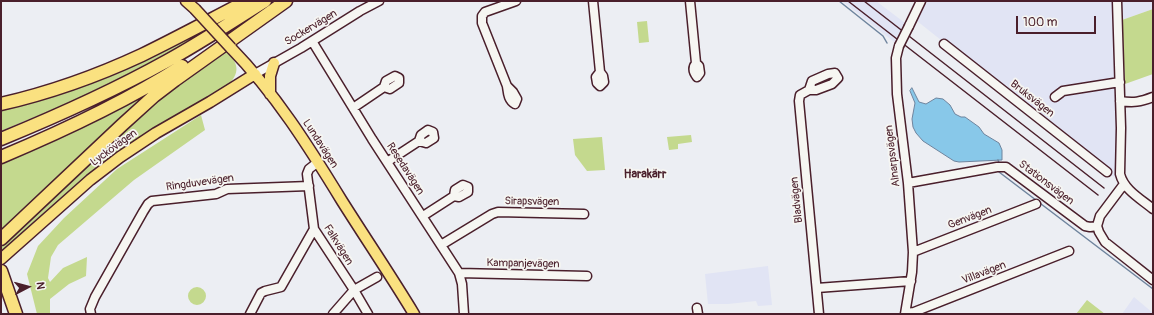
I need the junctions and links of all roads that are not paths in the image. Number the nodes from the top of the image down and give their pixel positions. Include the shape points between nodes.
1 (186, 1) edge
2 (247, 1) edge
3 (266, 1) edge
4 (285, 1) edge
5 (379, 1) edge
6 (516, 1) edge
7 (594, 1) edge
8 (690, 1) edge
9 (921, 1) edge
10 (1117, 1) edge
11 (312, 41) junction
12 (944, 44) dead end
13 (234, 51) junction
14 (274, 63) junction
15 (696, 63) dead end
16 (600, 72) dead end
17 (254, 74) junction
18 (1120, 82) junction
19 (507, 86) dead end
20 (384, 87) dead end
21 (809, 90) dead end
22 (226, 92) junction
23 (270, 94) junction
24 (1055, 97) dead end
25 (1153, 97) edge
26 (1120, 101) junction
27 (1, 104) edge
28 (353, 108) junction
29 (1, 139) edge
30 (419, 141) dead end
31 (1, 157) edge
32 (318, 162) junction
33 (387, 162) junction
34 (1107, 172) dead end
35 (908, 183) junction
36 (1124, 184) junction
37 (308, 186) junction
38 (454, 196) dead end
39 (1036, 204) dead end
40 (1153, 210) edge
41 (584, 214) dead end
42 (423, 216) junction
43 (1098, 226) junction
44 (314, 229) junction
45 (3, 238) edge
46 (441, 245) junction
47 (1069, 251) dead end
48 (913, 252) junction
49 (1, 259) edge
50 (1, 271) edge
51 (459, 274) junction
52 (586, 276) dead end
53 (378, 277) dead end
54 (1153, 280) edge
55 (911, 281) junction
56 (817, 288) junction
57 (354, 290) junction
58 (16, 314) edge
59 (91, 314) edge
60 (250, 314) edge
61 (333, 314) edge
62 (368, 314) edge
63 (414, 314) edge
64 (464, 314) edge
65 (819, 314) edge
66 (906, 314) edge

1 - 13 main road, Lundavägen, bridge
2 - 27 highway via 140,56 58,88
3 - 29 highway via 167,61 66,111
4 - 31 highway via 137,92 75,124
4 - 45 highway via 154,96
5 - 11 street, Sockervägen
6 - 19 street via 485,12 482,16 482,23
7 - 16 street
8 - 15 street
9 - 35 street, Alnarpsvägen, bridge via 899,46 896,58 897,94
10 - 18 street
11 - 14 street, Sockervägen
11 - 28 street, Resedavägen
12 - 34 street, Bruksvägen
13 - 17 main road, Lundavägen
13 - 22 main road via 241,65 240,75
14 - 17 street, Sockervägen
14 - 23 main road via 270,76
17 - 22 main road, Lyckövägen
17 - 23 main road, Lundavägen
18 - 24 street via 1063,92
18 - 26 street
20 - 28 street
21 - 56 street, Bladvägen via 800,96 798,101
22 - 49 main road, Lyckövägen via 156,133 90,180
23 - 32 main road, Lundavägen
25 - 26 street via 1131,103
26 - 36 street via 1120,174
28 - 33 street, Resedavägen
30 - 33 street
32 - 37 street, Falkvägen via 308,171
32 - 63 main road, Lundavägen
33 - 42 street, Resedavägen
35 - 43 street, Stationsvägen via 1006,167 1084,226
35 - 48 street, Alnarpsvägen
36 - 40 street
36 - 43 street via 1100,216
37 - 44 street, Falkvägen
37 - 59 street, Ringduvevägen via 227,189 216,194 152,201 143,212 95,297 90,309
38 - 42 street
39 - 48 street, Genvägen
41 - 46 street, Sirapsvägen via 498,212
42 - 46 street, Resedavägen
43 - 54 street via 1105,242
44 - 57 street, Falkvägen
44 - 60 street via 285,282 281,287 261,293
46 - 51 street, Resedavägen
47 - 66 street, Villavägen
48 - 55 street, Alnarpsvägen
50 - 58 highway
51 - 52 street, Kampanjevägen
51 - 64 street, Resedavägen
53 - 57 street
55 - 56 street
55 - 66 street, Alnarpsvägen
56 - 65 street, Bladvägen
57 - 61 street
57 - 62 street, Falkvägen

